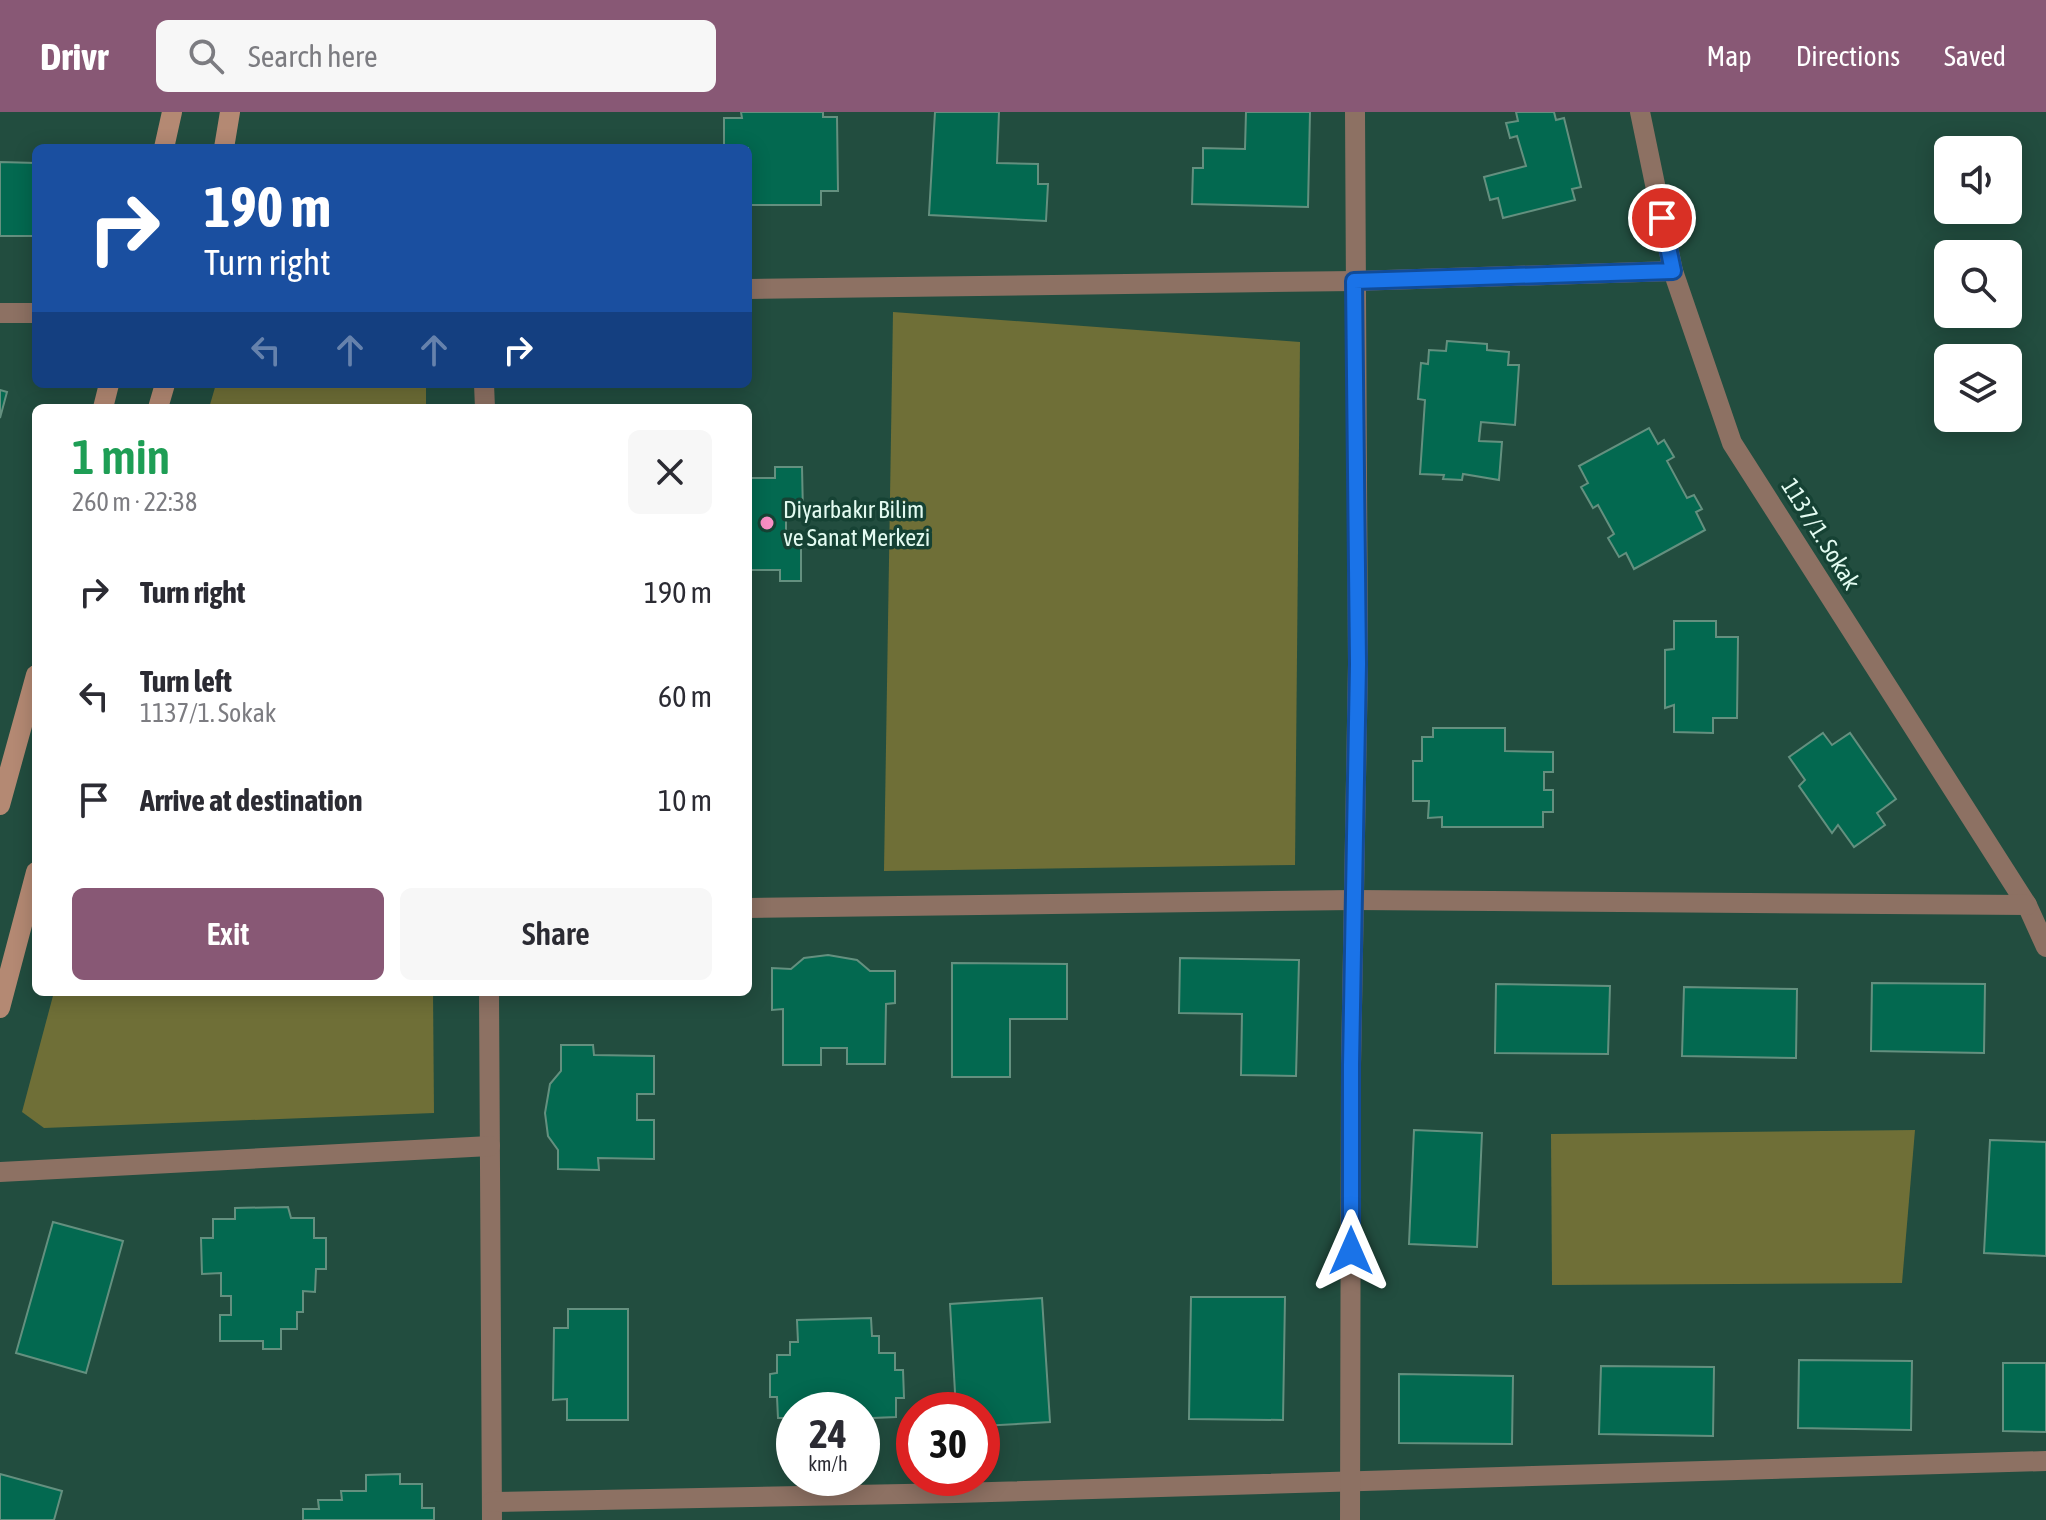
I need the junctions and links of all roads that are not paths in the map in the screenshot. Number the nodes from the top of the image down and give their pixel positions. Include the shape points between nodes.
1 (172, 112) edge
2 (230, 112) edge
3 (1355, 112) edge
4 (1640, 112) edge
5 (165, 144) edge
6 (225, 144) edge
7 (1673, 271) junction
8 (1354, 281) junction
9 (752, 289) edge
10 (0, 313) edge
11 (32, 313) edge
12 (32, 689) edge
13 (0, 805) edge
14 (32, 887) edge
15 (1354, 900) junction
16 (2027, 905) junction
17 (752, 908) edge
18 (2046, 947) edge
19 (489, 996) edge
20 (0, 1008) edge
21 (490, 1146) junction
22 (0, 1172) edge
23 (2046, 1461) edge
24 (1351, 1483) junction
25 (492, 1511) edge
26 (1350, 1520) edge

1 - 5 main road
2 - 6 main road
3 - 8 street
4 - 7 street, 1137/1. Sokak
7 - 8 street
7 - 16 street, 1137/1. Sokak via 1732,443
8 - 9 street
8 - 15 street
10 - 11 street
12 - 13 main road
14 - 20 main road
15 - 16 street
15 - 17 street
15 - 24 street
16 - 18 street, 1137/1. Sokak
19 - 21 street
21 - 22 street
21 - 25 street
23 - 24 street
24 - 25 street
24 - 26 street

